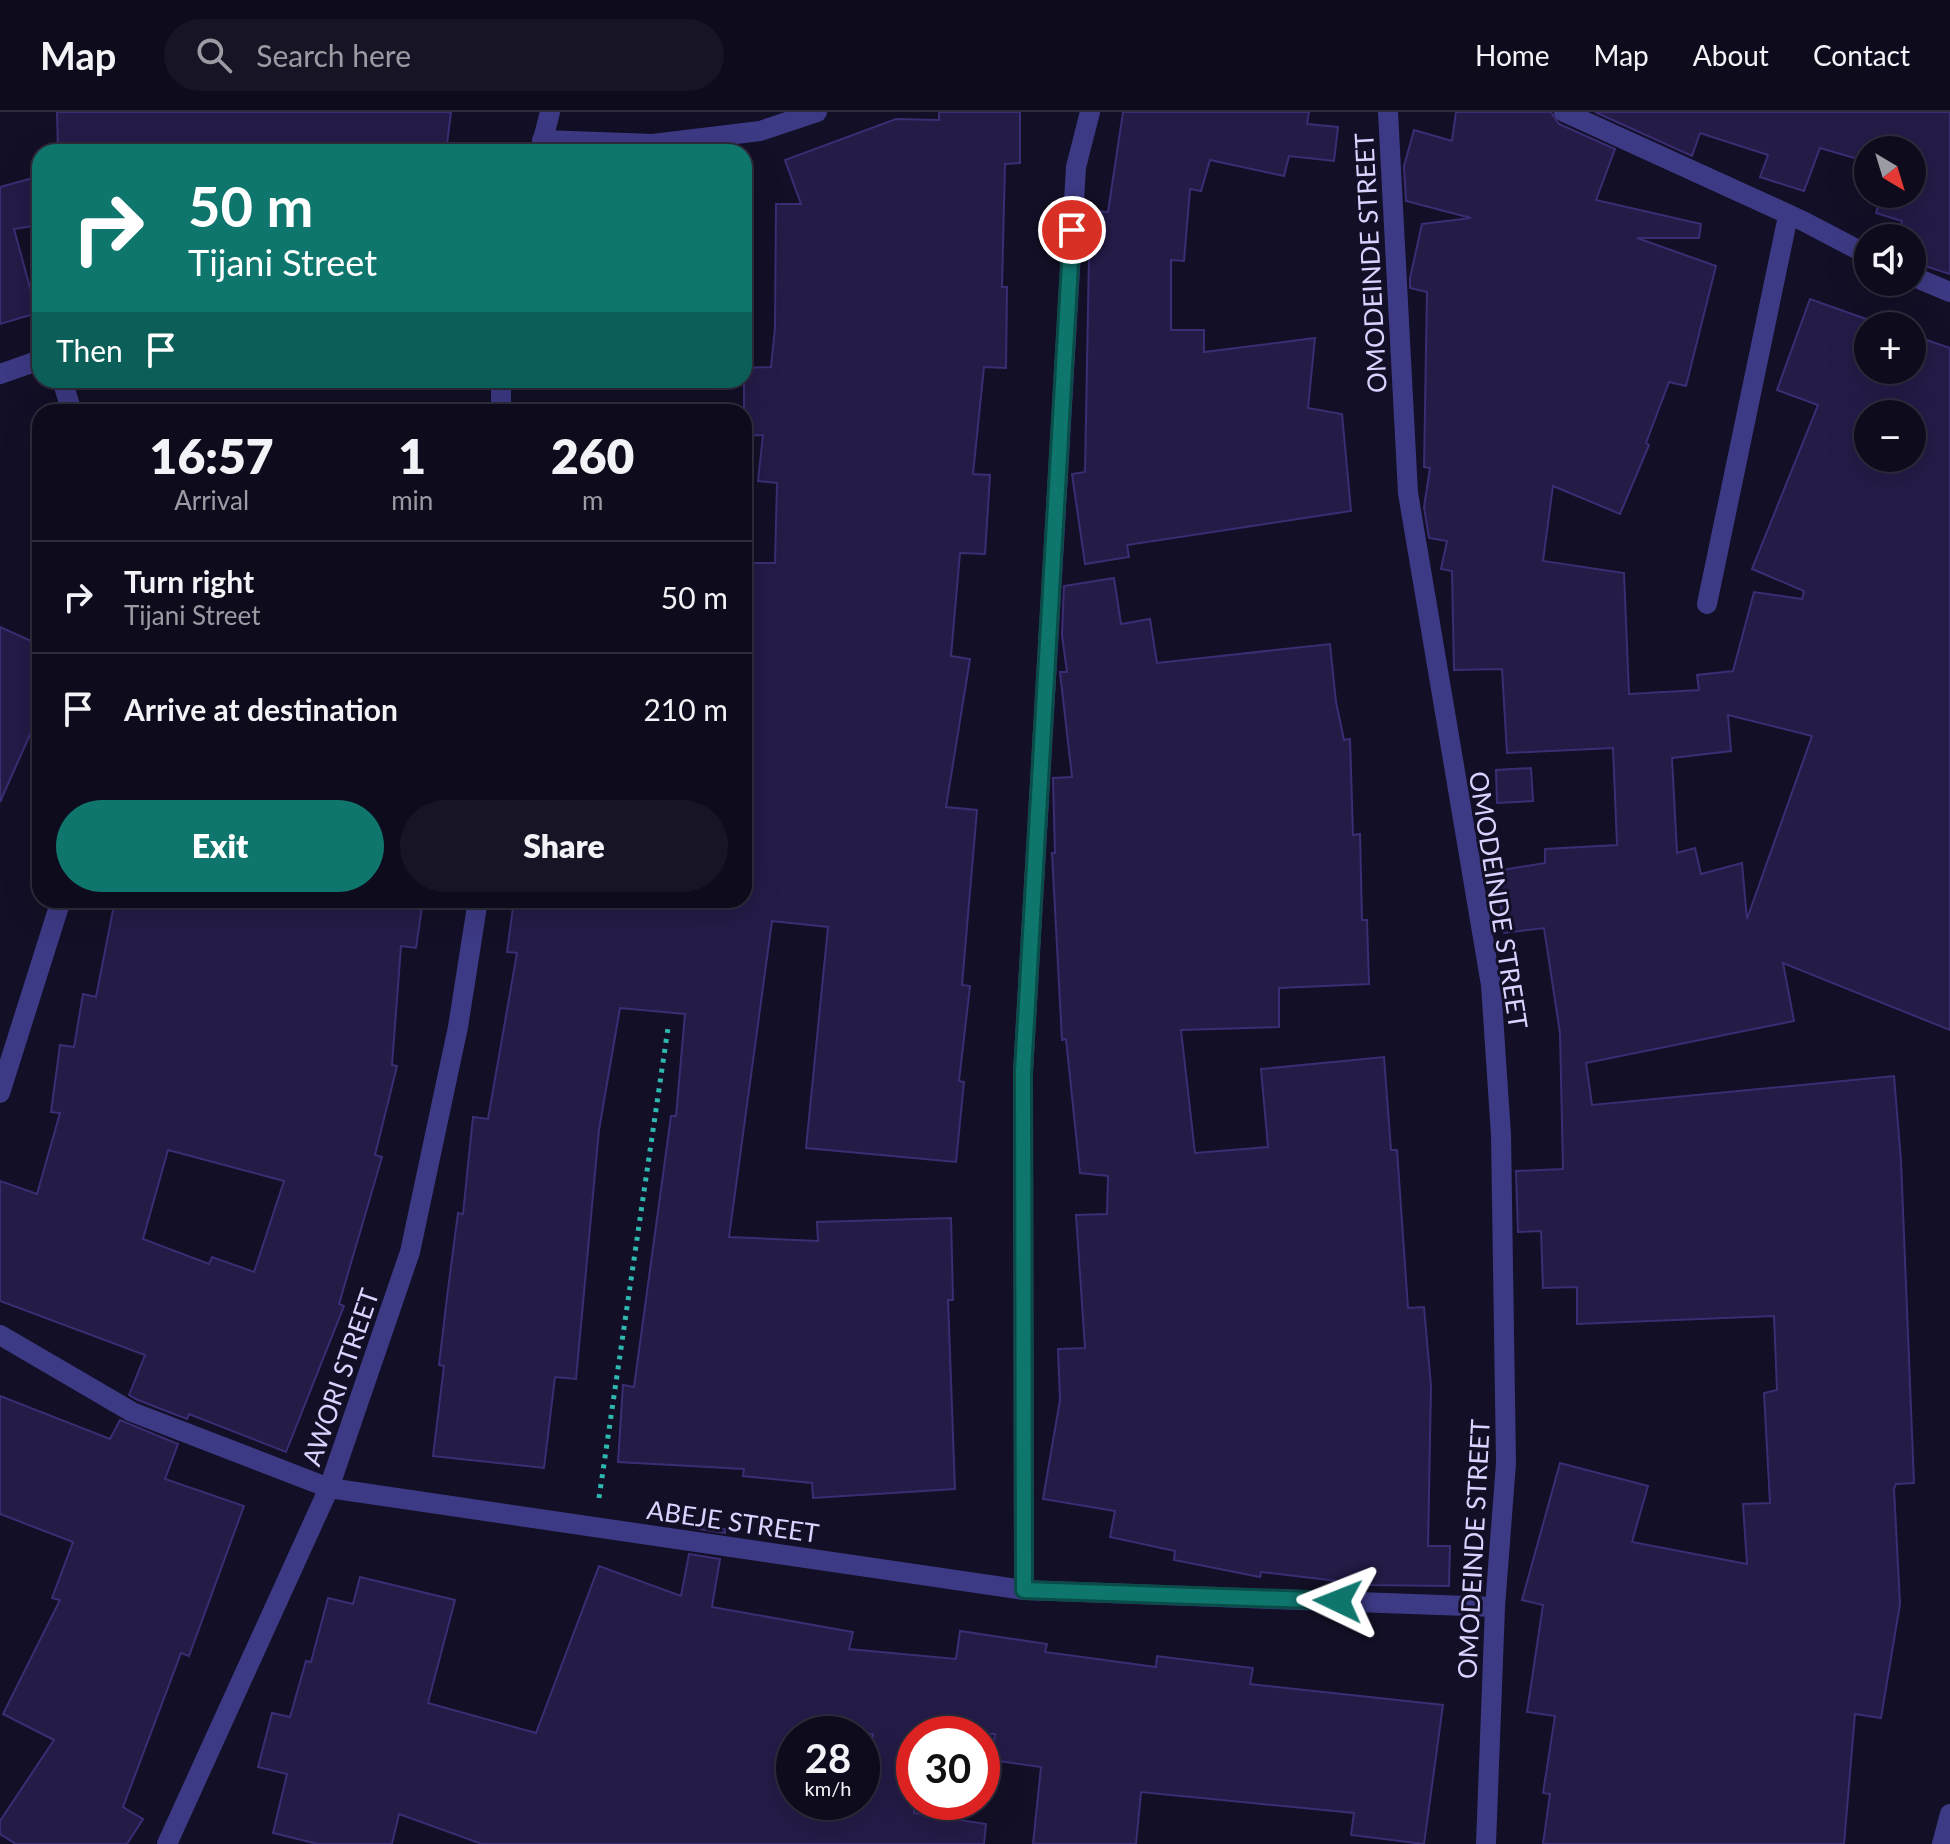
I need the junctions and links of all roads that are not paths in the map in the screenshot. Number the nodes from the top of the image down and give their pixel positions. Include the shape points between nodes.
1 (550, 112) edge
2 (817, 112) edge
3 (1090, 112) edge
4 (1388, 112) edge
5 (1564, 112) edge
6 (542, 144) edge
7 (653, 144) edge
8 (1788, 216) junction
9 (1854, 248) edge
10 (1926, 282) edge
11 (1950, 292) edge
12 (32, 363) edge
13 (0, 374) edge
14 (1707, 604) dead end
15 (58, 908) edge
16 (477, 908) edge
17 (0, 1093) edge
18 (0, 1335) edge
19 (329, 1488) junction
20 (1024, 1590) junction
21 (1495, 1607) junction
22 (1950, 1814) edge
23 (167, 1844) edge
24 (1486, 1844) edge
25 (1942, 1844) edge

1 - 6 street
2 - 7 street via 760,131
3 - 20 street via 1076,167 1023,1072
4 - 21 street, OMODEINDE STREET via 1408,493 1491,985 1506,1305 1506,1463
5 - 8 street
8 - 9 street
8 - 14 street
10 - 11 street
12 - 13 street
15 - 17 street
16 - 19 street, AWORI STREET via 458,1027 410,1252
18 - 19 street, ABEJE STREET via 132,1412
19 - 20 street, ABEJE STREET
19 - 23 street, AWORI STREET
20 - 21 street, ABEJE STREET
21 - 24 street, OMODEINDE STREET
22 - 25 street

